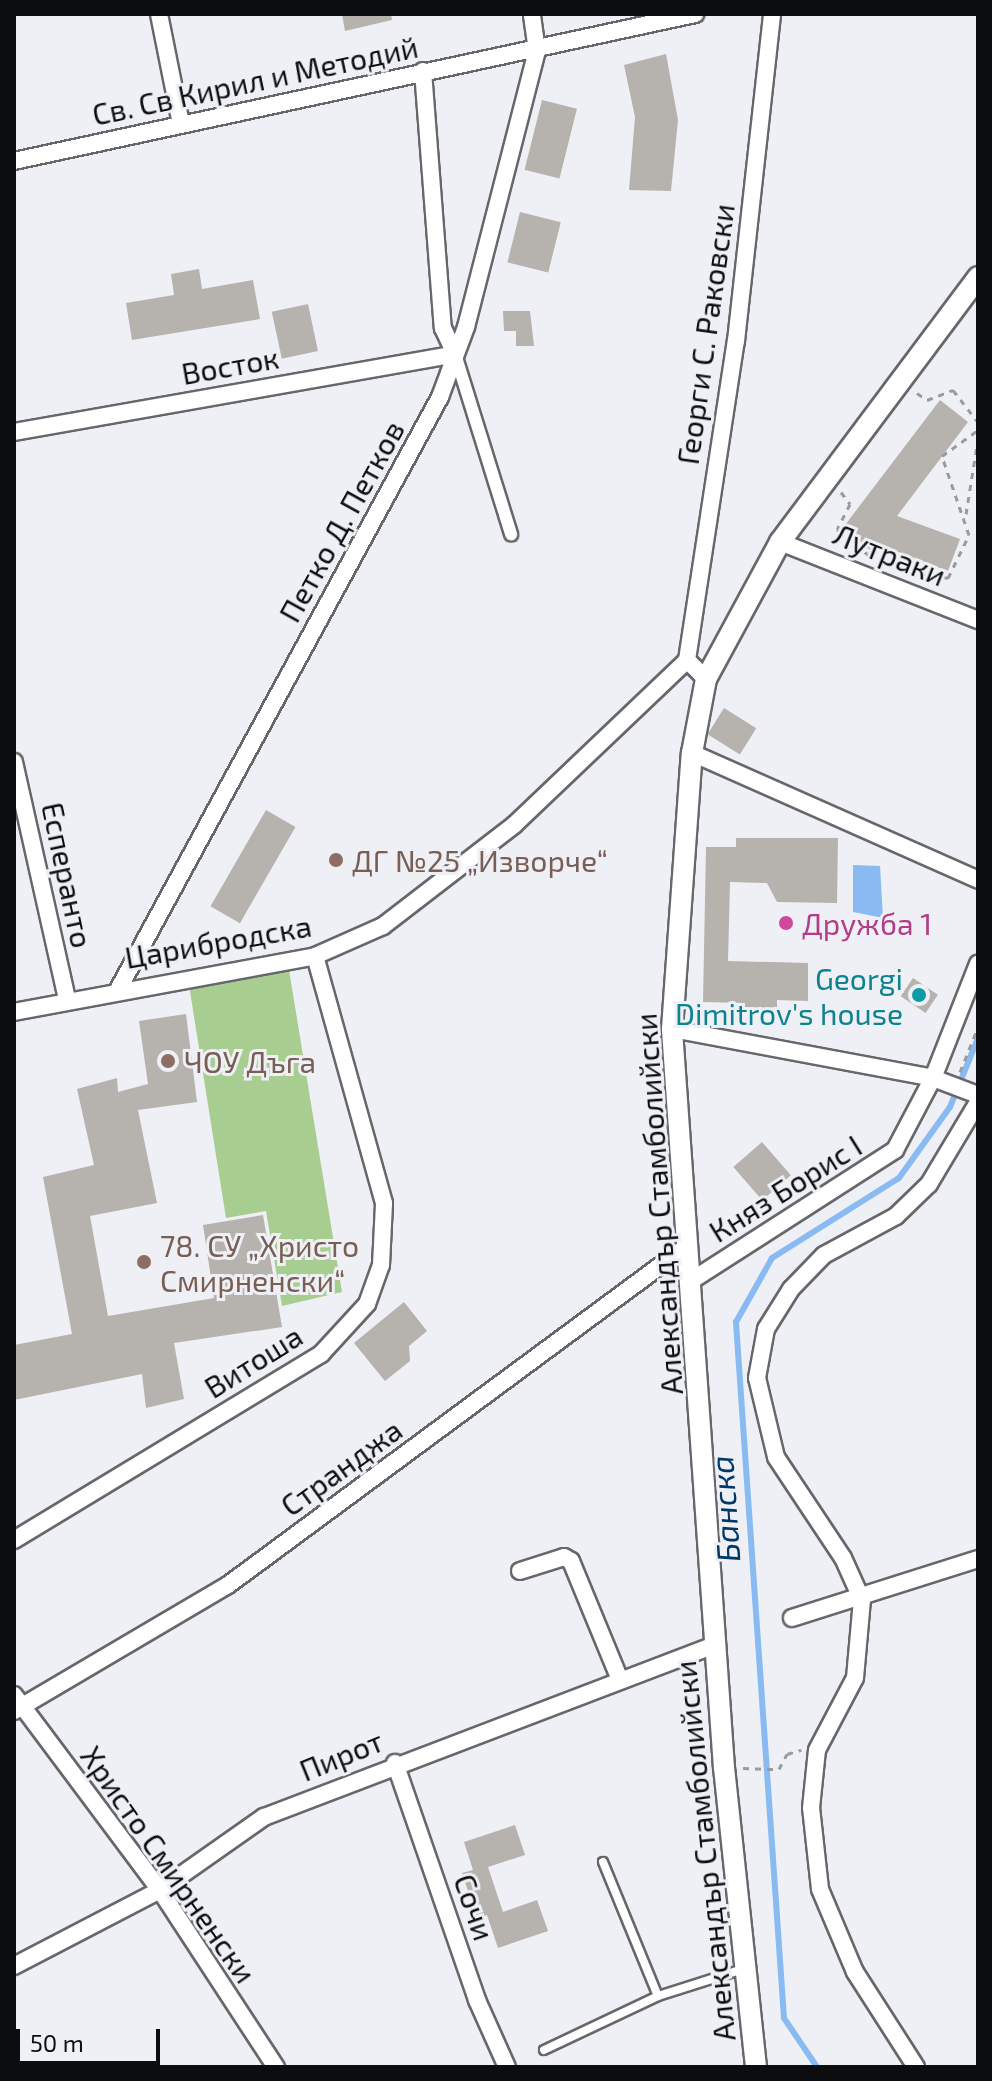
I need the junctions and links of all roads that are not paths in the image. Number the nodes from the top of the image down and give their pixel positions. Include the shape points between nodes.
1 (159, 14) edge
2 (532, 14) edge
3 (695, 14) edge
4 (772, 14) edge
5 (537, 51) junction
6 (423, 71) junction
7 (181, 124) junction
8 (14, 161) edge
9 (978, 277) edge
10 (455, 354) junction
11 (14, 432) edge
12 (511, 534) dead end
13 (780, 542) junction
14 (978, 620) edge
15 (687, 660) junction
16 (706, 679) junction
17 (692, 753) junction
18 (14, 762) edge
19 (978, 880) edge
20 (315, 956) junction
21 (978, 964) edge
22 (119, 988) junction
23 (67, 1000) junction
24 (14, 1012) edge
25 (672, 1029) junction
26 (946, 1079) junction
27 (977, 1097) edge
28 (687, 1246) junction
29 (694, 1279) junction
30 (14, 1540) edge
31 (978, 1559) edge
32 (520, 1571) dead end
33 (862, 1600) junction
34 (792, 1618) dead end
35 (714, 1645) junction
36 (620, 1680) junction
37 (17, 1705) edge
38 (395, 1763) junction
39 (603, 1862) dead end
40 (160, 1890) junction
41 (14, 1966) edge
42 (746, 1968) junction
43 (658, 1996) junction
44 (544, 2050) dead end
45 (276, 2067) edge
46 (507, 2067) edge
47 (756, 2067) edge
48 (916, 2067) edge

1 - 7 street
2 - 5 street
3 - 5 street, Св. Св Кирил и Методий
4 - 15 street, Георги С. Раковски via 736,341
5 - 6 street, Св. Св Кирил и Методий
5 - 10 street, Петко Д. Петков
6 - 7 street, Св. Св Кирил и Методий
6 - 10 street via 443,328
7 - 8 street, Св. Св Кирил и Методий
9 - 13 street, Александър Стамболийски
10 - 11 street, Восток
10 - 12 street
10 - 22 street, Петко Д. Петков via 440,397
13 - 14 street, Лутраки
13 - 16 street, Александър Стамболийски
15 - 16 street
15 - 20 street, Царибродска via 514,825 383,926
16 - 17 street, Александър Стамболийски
17 - 19 street
17 - 25 street, Александър Стамболийски
18 - 23 street, Есперанто
20 - 22 street, Царибродска
20 - 30 street, Витоша via 384,1203 381,1265 367,1304 321,1354
21 - 26 street, Княз Борис I
22 - 23 street, Царибродска
23 - 24 street, Царибродска
25 - 26 street
25 - 28 street, Александър Стамболийски
26 - 27 street
26 - 29 street, Княз Борис I via 895,1150 877,1166
27 - 33 street via 929,1184 896,1216 824,1255 791,1289 766,1329 757,1378 776,1457 843,1558
28 - 29 street, Александър Стамболийски
28 - 37 street, Странджа via 228,1585
29 - 35 street, Александър Стамболийски
31 - 33 street
32 - 36 street via 564,1557 571,1561
33 - 34 street
33 - 48 street via 855,1678 817,1750 811,1808 820,1889 855,1972
35 - 36 street, Пирот
35 - 42 street, Александър Стамболийски
36 - 38 street, Пирот
37 - 40 street, Христо Смирненски
38 - 40 street, Пирот via 264,1817
38 - 46 street, Сочи via 477,2000
39 - 43 lane
40 - 41 street, Пирот
40 - 45 street, Христо Смирненски
42 - 43 lane
42 - 47 street, Александър Стамболийски
43 - 44 lane

